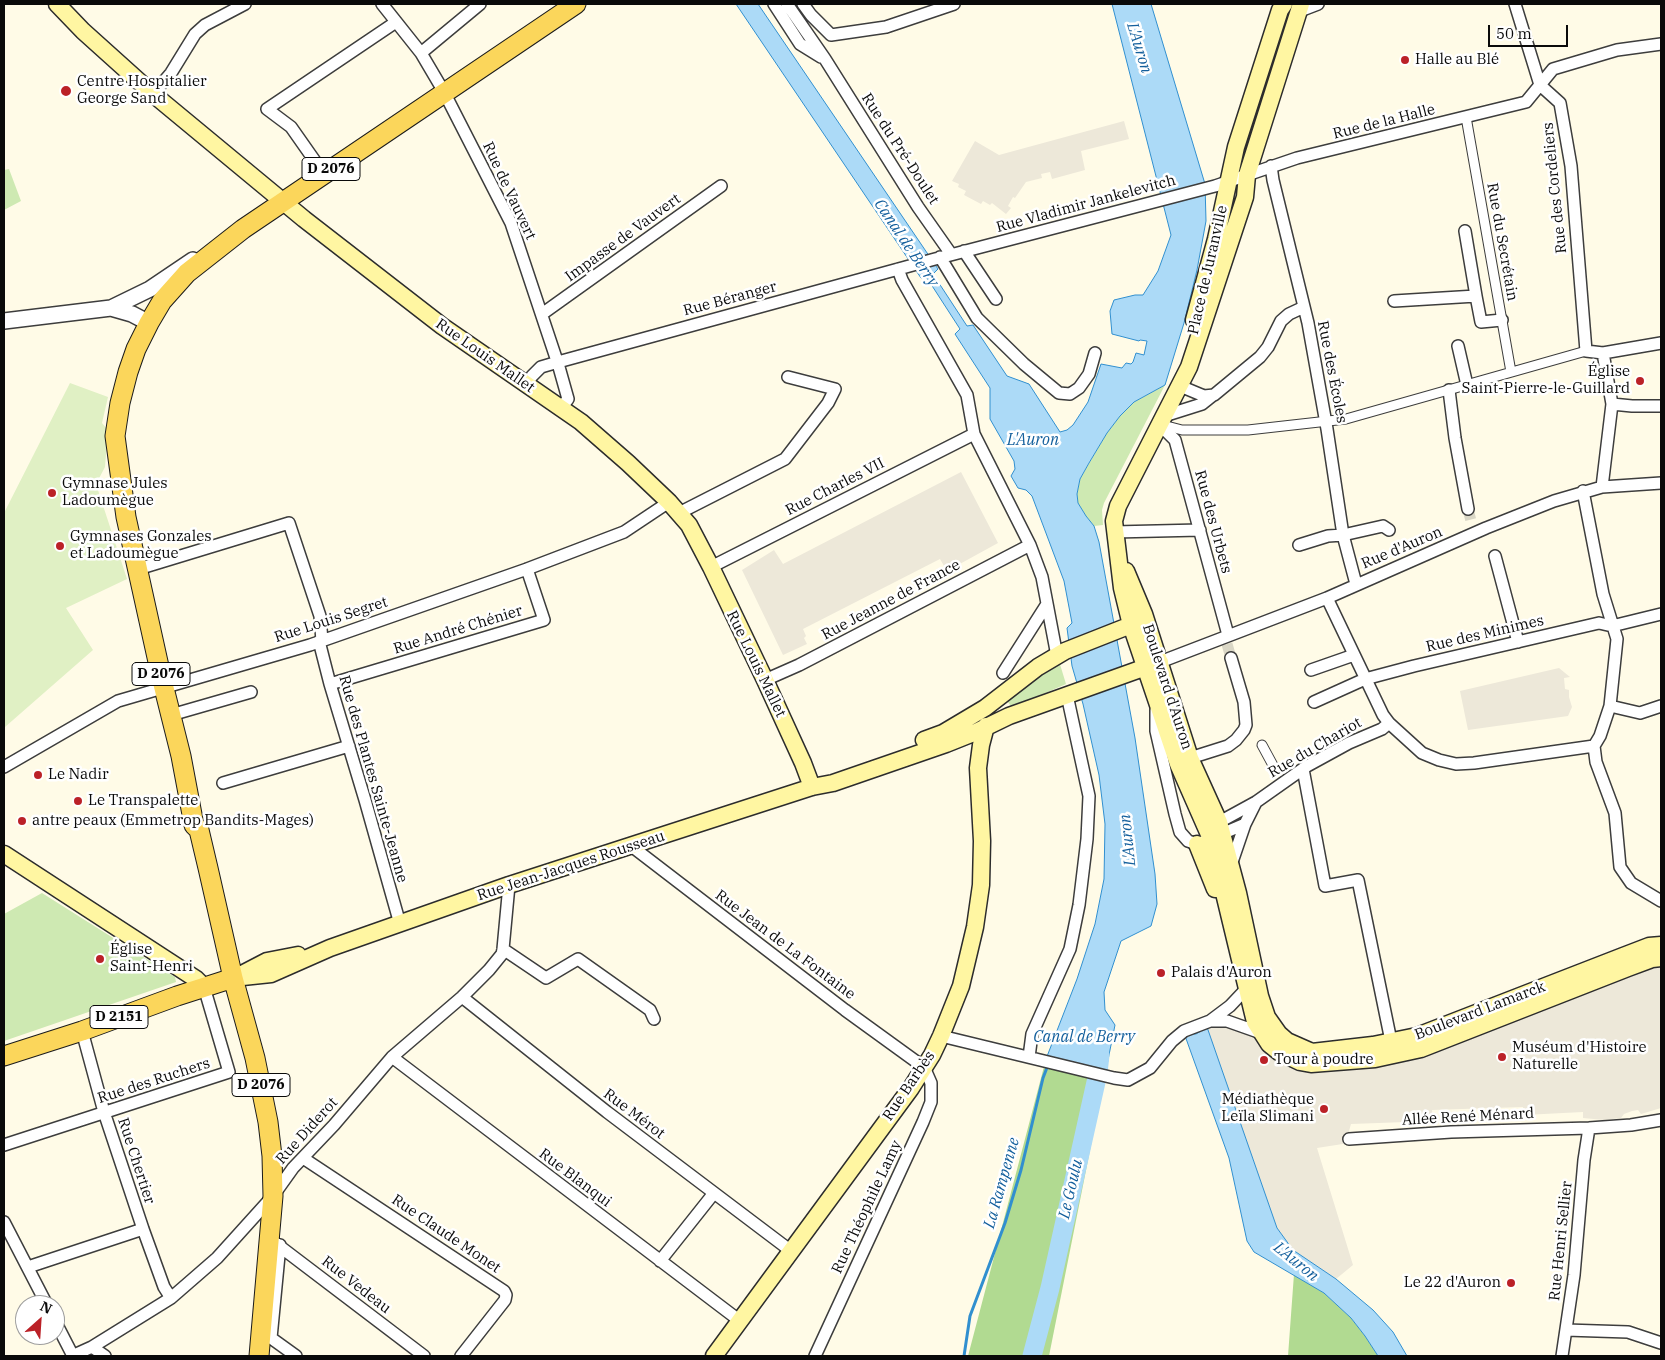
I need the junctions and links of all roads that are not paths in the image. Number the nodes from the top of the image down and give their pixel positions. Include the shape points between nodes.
1 (57, 4) edge
2 (245, 4) edge
3 (382, 4) edge
4 (480, 4) edge
5 (576, 4) edge
6 (774, 4) edge
7 (787, 4) edge
8 (803, 4) edge
9 (954, 4) edge
10 (1284, 4) edge
11 (1515, 4) edge
12 (1307, 5) edge
13 (396, 22) junction
14 (831, 35) junction
15 (1661, 44) edge
16 (421, 53) junction
17 (825, 60) junction
18 (1540, 85) junction
19 (444, 92) junction
20 (153, 94) junction
21 (1466, 117) junction
22 (1271, 166) junction
23 (1251, 173) junction
24 (324, 174) junction
25 (1222, 184) junction
26 (721, 186) dead end
27 (284, 202) junction
28 (1465, 231) dead end
29 (217, 248) junction
30 (964, 251) junction
31 (942, 257) junction
32 (898, 269) junction
33 (1476, 296) junction
34 (996, 299) dead end
35 (1394, 301) dead end
36 (1304, 307) junction
37 (111, 308) junction
38 (542, 314) junction
39 (1502, 320) junction
40 (4, 321) edge
41 (149, 323) junction
42 (1661, 343) edge
43 (1458, 346) dead end
44 (1586, 351) junction
45 (1094, 353) dead end
46 (1603, 353) junction
47 (558, 362) junction
48 (1189, 367) junction
49 (1511, 372) junction
50 (788, 377) dead end
51 (1467, 385) junction
52 (526, 386) junction
53 (1180, 386) junction
54 (1449, 390) junction
55 (1214, 395) junction
56 (1612, 404) junction
57 (1661, 406) edge
58 (561, 408) junction
59 (1162, 420) junction
60 (1326, 422) junction
61 (974, 434) junction
62 (1661, 483) edge
63 (1602, 487) junction
64 (1583, 491) junction
65 (674, 508) junction
66 (1468, 509) tunnel mouth
67 (1200, 530) junction
68 (1389, 530) dead end
69 (1114, 532) junction
70 (1343, 535) junction
71 (1030, 545) junction
72 (1300, 545) dead end
73 (1118, 550) junction
74 (1495, 556) dead end
75 (137, 565) junction
76 (710, 567) junction
77 (527, 570) junction
78 (1356, 584) junction
79 (1327, 598) junction
80 (1047, 604) junction
81 (1661, 614) edge
82 (1612, 626) junction
83 (1123, 628) junction
84 (1226, 638) junction
85 (320, 641) junction
86 (1518, 642) junction
87 (1061, 654) junction
88 (1354, 655) junction
89 (1232, 658) tunnel mouth
90 (1154, 660) junction
91 (1311, 670) dead end
92 (1003, 673) dead end
93 (765, 680) junction
94 (1365, 680) junction
95 (330, 684) junction
96 (164, 688) junction
97 (252, 692) dead end
98 (1071, 694) junction
99 (1001, 696) junction
100 (1156, 700) junction
101 (1314, 702) dead end
102 (1610, 706) junction
103 (1661, 706) edge
104 (171, 715) junction
105 (1008, 716) junction
106 (1390, 724) junction
107 (971, 736) junction
108 (1262, 745) dead end
109 (349, 746) junction
110 (1594, 746) junction
111 (1190, 758) junction
112 (4, 766) edge
113 (1303, 769) junction
114 (1278, 776) junction
115 (223, 783) dead end
116 (812, 787) junction
117 (1256, 802) junction
118 (1245, 824) junction
119 (1211, 834) junction
120 (630, 845) junction
121 (4, 854) edge
122 (1231, 865) junction
123 (509, 885) junction
124 (1661, 901) edge
125 (400, 924) junction
126 (1661, 945) edge
127 (503, 949) junction
128 (1661, 958) edge
129 (234, 978) junction
130 (204, 987) junction
131 (1247, 988) junction
132 (462, 997) junction
133 (654, 1019) dead end
134 (1207, 1022) junction
135 (82, 1031) junction
136 (1261, 1033) junction
137 (941, 1036) junction
138 (1391, 1041) junction
139 (4, 1056) edge
140 (392, 1057) junction
141 (1029, 1057) junction
142 (924, 1067) junction
143 (104, 1112) junction
144 (1661, 1120) edge
145 (1589, 1128) junction
146 (1349, 1139) dead end
147 (4, 1145) edge
148 (304, 1158) junction
149 (714, 1194) junction
150 (272, 1196) junction
151 (4, 1222) edge
152 (143, 1229) junction
153 (275, 1242) junction
154 (791, 1251) junction
155 (660, 1261) junction
156 (28, 1267) junction
157 (42, 1295) edge
158 (171, 1298) junction
159 (740, 1322) junction
160 (1566, 1330) junction
161 (65, 1342) edge
162 (1661, 1343) edge
163 (92, 1347) junction
164 (72, 1356) edge
165 (105, 1356) edge
166 (259, 1356) edge
167 (296, 1356) edge
168 (424, 1356) edge
169 (461, 1356) edge
170 (714, 1356) edge
171 (815, 1356) edge
172 (1562, 1356) edge

1 - 20 main road, Rue Louis Mallet
2 - 20 street via 195,34 171,73
3 - 13 street, Rue de Vauvert
4 - 16 street
5 - 19 main road, D 2076
6 - 17 street, Rue du Pré-Doulet via 800,44
7 - 17 street, Rue du Pré-Doulet
8 - 14 street
9 - 14 street via 886,27
10 - 25 main road, Place de Juranville
11 - 18 street
12 - 23 main road, Place de Juranville
13 - 16 street, Rue de Vauvert
13 - 24 street via 267,109 291,127
14 - 17 street
15 - 18 street, Rue de la Halle via 1617,50 1552,69
16 - 19 street, Rue de Vauvert
17 - 31 street, Rue du Pré-Doulet via 918,207
18 - 21 street, Rue de la Halle via 1526,102
18 - 44 street, Rue des Cordeliers via 1560,103 1571,166
19 - 24 main road, D 2076
19 - 38 street, Rue de Vauvert via 511,223
20 - 27 main road, Rue Louis Mallet
21 - 22 street, Rue de la Halle
21 - 39 street, Rue du Secrétain
22 - 23 street, Rue de la Halle
22 - 36 street, Rue des Écoles
23 - 25 street, Rue de la Halle
23 - 48 main road, Place de Juranville
24 - 27 main road, D 2076
25 - 30 street, Rue Vladimir Jankelevitch
25 - 48 main road, Place de Juranville via 1216,239 1195,318
26 - 38 street, Impasse de Vauvert
27 - 29 main road, D 2076
27 - 52 main road, Rue Louis Mallet via 442,326
28 - 33 street
29 - 37 street via 150,289
29 - 41 main road, D 2076 via 187,273 162,301
30 - 31 street, Rue Vladimir Jankelevitch
30 - 34 street
31 - 32 street, Rue Béranger
31 - 45 street, Rue du Pré-Doulet via 977,318 1059,393 1070,394 1079,388 1089,374
32 - 47 street, Rue Béranger
32 - 61 street via 967,395
33 - 35 street
33 - 39 street via 1481,322
36 - 55 street via 1281,321 1260,357
36 - 60 street, Rue des Écoles
37 - 40 street
37 - 41 street
38 - 47 street, Rue de Vauvert
39 - 49 street, Rue du Secrétain
41 - 75 main road, D 2076 via 128,372 115,436 126,517
42 - 46 street
43 - 51 street
44 - 46 street
44 - 49 street
46 - 56 street
47 - 52 street, Rue Béranger via 541,367
47 - 58 street, Rue de Vauvert via 568,399
48 - 53 main road, Boulevard d'Auron
49 - 51 street
50 - 65 street, Rue Louis Segret via 835,389 785,459
51 - 54 street
52 - 58 main road, Rue Louis Mallet
53 - 55 street via 1204,396
53 - 59 main road, Boulevard d'Auron
54 - 60 street
54 - 66 street
55 - 59 street via 1202,404
56 - 57 street
56 - 63 street
58 - 65 main road, Rue Louis Mallet via 628,463
59 - 60 street via 1182,430 1248,430
59 - 67 street, Rue des Urbets via 1175,440
59 - 69 main road, Boulevard d'Auron via 1118,506
60 - 70 street, Rue des Écoles
61 - 71 street
61 - 76 street, Rue Charles VII
62 - 63 street, Rue d'Auron
63 - 64 street, Rue d'Auron
64 - 78 street, Rue d'Auron via 1473,529
64 - 82 street
65 - 76 main road, Rue Louis Mallet via 689,526
65 - 77 street, Rue Louis Segret via 624,532
67 - 69 street
67 - 84 street, Rue des Urbets
68 - 70 street via 1383,526
69 - 73 main road, Boulevard d'Auron
70 - 72 street
70 - 78 street, Rue des Écoles
71 - 80 street via 1042,577
71 - 93 street, Rue Jeanne de France via 799,666
73 - 83 main road, Boulevard d'Auron
73 - 90 main road, Boulevard d'Auron via 1144,614
74 - 86 street
75 - 85 street, Rue des Plantes Sainte-Jeanne via 289,523 320,616
75 - 96 main road, D 2076
76 - 93 main road, Rue Louis Mallet
77 - 85 street, Rue Louis Segret
77 - 95 street, Rue André Chénier via 544,620
78 - 79 street, Rue d'Auron
79 - 84 street, Rue d'Auron
79 - 88 street
80 - 87 street
80 - 92 street
81 - 82 street, Rue des Minimes
82 - 86 street, Rue des Minimes via 1599,623
82 - 102 street via 1617,639
83 - 87 main road
83 - 90 main road, Boulevard d'Auron
84 - 90 street, Rue d'Auron
85 - 95 street, Rue des Plantes Sainte-Jeanne
85 - 96 street, Rue Louis Segret
86 - 94 street, Rue des Minimes
87 - 99 main road via 1038,667
88 - 91 street
88 - 94 street
89 - 111 street via 1244,702 1244,730 1228,746
90 - 98 main road, Rue Jean-Jacques Rousseau
90 - 100 main road, Boulevard d'Auron
90 - 111 main road, Boulevard d'Auron
93 - 116 main road, Rue Louis Mallet
94 - 101 street, Rue des Minimes
94 - 106 street
95 - 109 street, Rue des Plantes Sainte-Jeanne
96 - 104 main road, D 2076
96 - 112 street, Rue Louis Segret via 118,701
97 - 104 street
98 - 105 main road, Rue Jean-Jacques Rousseau
98 - 141 street via 1089,796 1087,839 1070,949 1032,1034
99 - 105 main road
99 - 107 main road
100 - 119 main road, Boulevard d'Auron via 1178,764
100 - 119 street, Boulevard d'Auron via 1156,731 1180,832 1188,841
102 - 103 street via 1640,712
102 - 110 street
104 - 129 main road, D 2076 via 194,824 199,830
105 - 107 main road, Rue Jean-Jacques Rousseau
106 - 110 street via 1422,752 1456,764
106 - 113 street, Rue du Chariot
107 - 116 main road, Rue Jean-Jacques Rousseau via 833,783
107 - 137 main road, Rue Barbès via 978,768 981,885 961,986
108 - 114 street
109 - 115 street
109 - 125 street, Rue des Plantes Sainte-Jeanne
110 - 124 street via 1596,762 1614,813 1620,867 1631,883
111 - 119 main road, Boulevard d'Auron
113 - 114 street, Rue du Chariot
113 - 138 street via 1325,886 1358,880
114 - 117 street, Rue du Chariot
116 - 120 main road, Rue Jean-Jacques Rousseau
117 - 118 street, Rue du Chariot
117 - 119 street, Rue du Chariot
118 - 119 street
118 - 122 street, Rue du Chariot
119 - 122 main road, Boulevard Lamarck
119 - 131 main road, Boulevard Lamarck
120 - 123 main road, Rue Jean-Jacques Rousseau
120 - 142 street, Rue Jean de La Fontaine
121 - 130 main road
122 - 138 main road, Boulevard Lamarck via 1260,996 1267,1016 1279,1034 1312,1052
123 - 125 main road, Rue Jean-Jacques Rousseau
123 - 127 street, Rue Diderot
125 - 129 main road, Rue Jean-Jacques Rousseau via 330,948 267,961
126 - 138 main road, Boulevard Lamarck via 1649,946 1417,1036
127 - 132 street, Rue Diderot via 489,970
127 - 133 street via 546,978 578,959 650,1010
128 - 136 main road, Boulevard Lamarck via 1421,1049 1375,1059 1300,1062 1279,1052
129 - 130 main road, D 2151
129 - 150 main road, D 2076 via 268,1122
130 - 135 main road, D 2151
130 - 143 street, Rue des Ruchers via 229,1072
131 - 134 street via 1230,1006
131 - 136 main road, Boulevard Lamarck
132 - 140 street, Rue Diderot
132 - 149 street, Rue Mérot
134 - 136 street via 1227,1022
134 - 141 street via 1184,1031 1172,1040 1150,1068 1128,1080
135 - 139 main road, D 2151
135 - 143 street, Rue Chertier
137 - 141 street
137 - 142 main road, Rue Barbès
140 - 148 street, Rue Diderot
140 - 155 street, Rue Blanqui
142 - 154 main road, Rue Barbès
142 - 171 street, Rue Théophile Lamy via 931,1083 931,1102
143 - 147 street, Rue des Ruchers
143 - 152 street, Rue Chertier
144 - 145 street, Allée René Ménard
145 - 146 street, Allée René Ménard
145 - 160 street, Rue Henri Sellier
148 - 150 street, Rue Diderot
148 - 169 street, Rue Claude Monet via 504,1291 505,1300
149 - 154 street, Rue Mérot
149 - 155 street
150 - 153 main road, D 2076
150 - 158 street, Rue Diderot via 216,1258
151 - 156 street
152 - 156 street
152 - 158 street, Rue Chertier
153 - 166 main road, D 2076
153 - 167 street via 271,1338
153 - 168 street, Rue Vedeau
154 - 159 main road, Rue Barbès
155 - 159 street, Rue Blanqui
156 - 157 street
158 - 163 street, Rue Diderot
159 - 170 main road, Rue Barbès
160 - 162 street via 1628,1332
160 - 172 street, Rue Henri Sellier
161 - 164 street
163 - 164 street, Rue Diderot
163 - 165 street

